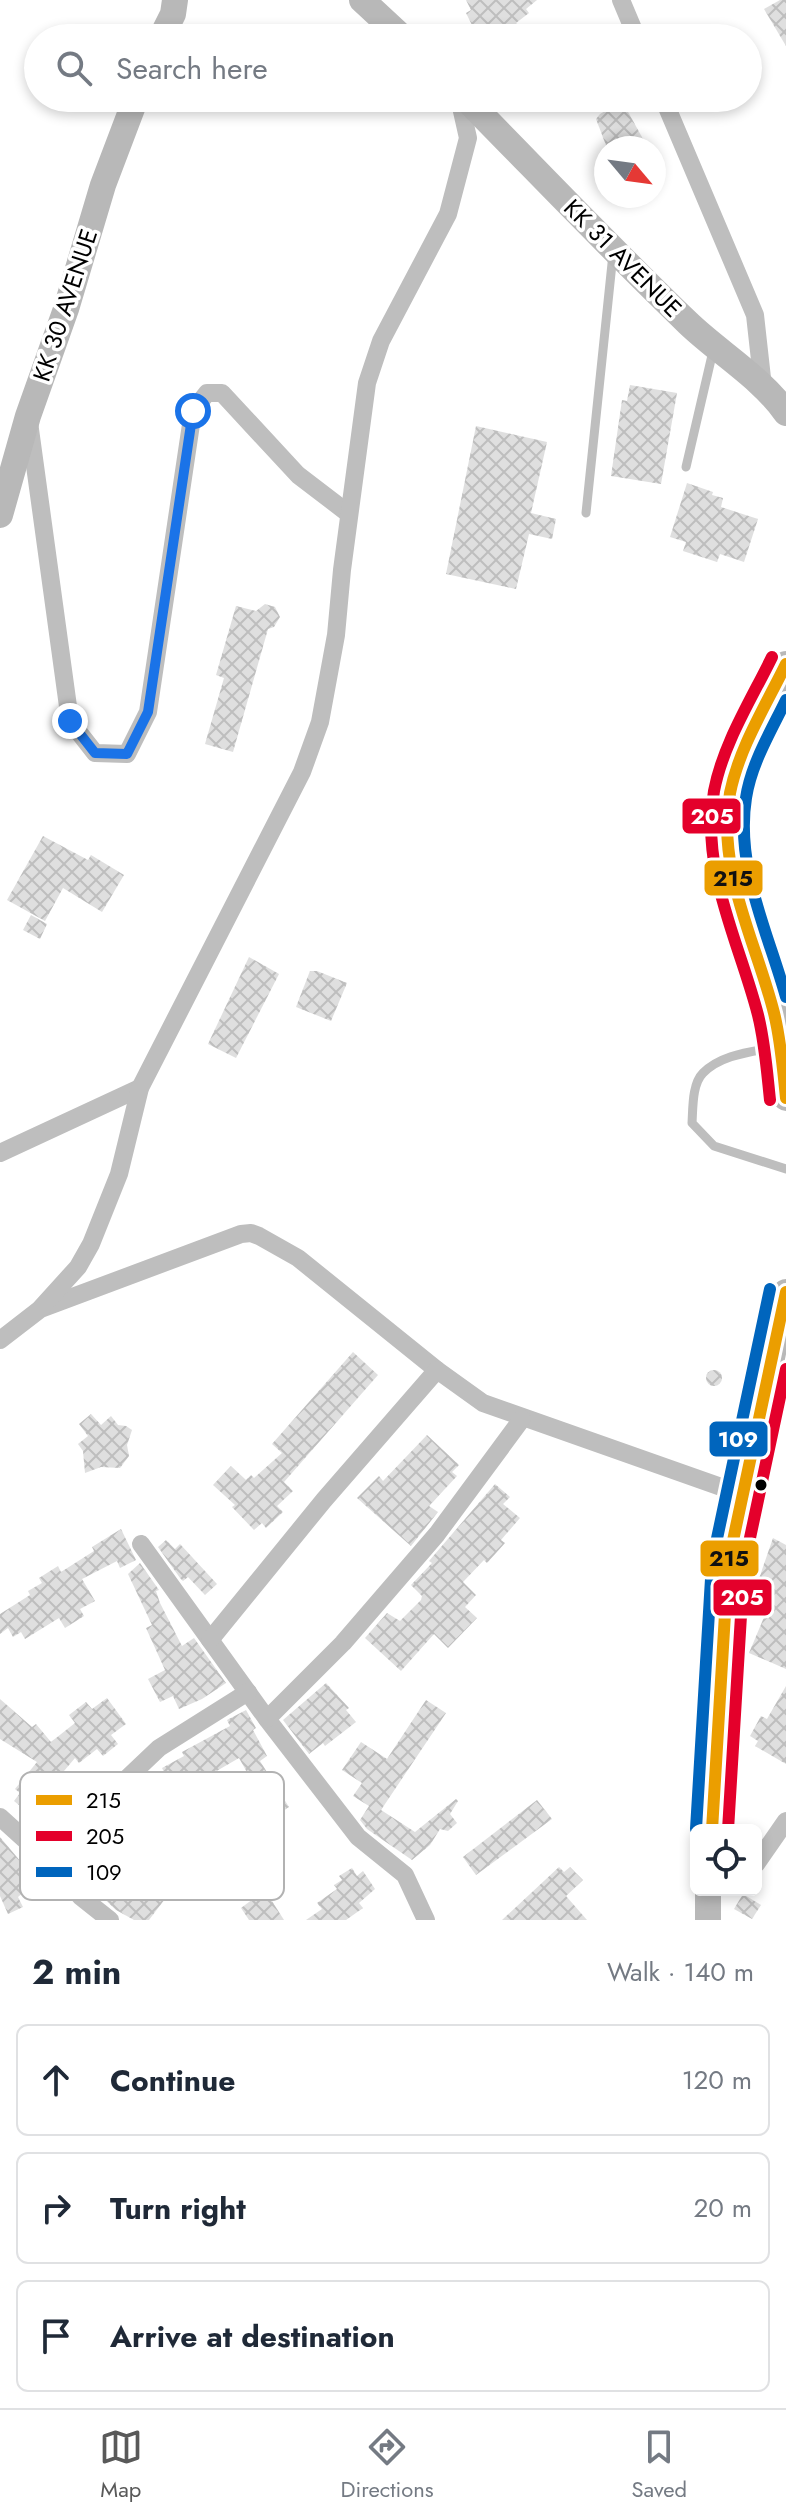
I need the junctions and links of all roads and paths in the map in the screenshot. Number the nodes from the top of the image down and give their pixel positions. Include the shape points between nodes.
1 (175, 0) edge
2 (362, 0) edge
3 (621, 0) edge
4 (168, 24) edge
5 (388, 24) edge
6 (631, 24) edge
7 (131, 112) edge
8 (464, 112) edge
9 (476, 112) edge
10 (669, 112) edge
11 (613, 251) junction
12 (713, 347) junction
13 (763, 387) junction
14 (786, 413) edge
15 (28, 416) junction
16 (686, 467) dead end
17 (586, 513) dead end
18 (349, 514) junction
19 (0, 515) edge
20 (786, 664) edge
21 (780, 1047) junction
22 (140, 1088) junction
23 (786, 1098) edge
24 (0, 1153) edge
25 (786, 1169) edge
26 (786, 1292) edge
27 (39, 1310) junction
28 (0, 1340) edge
29 (437, 1370) junction
30 (522, 1419) junction
31 (741, 1494) junction
32 (141, 1544) dead end
33 (210, 1640) junction
34 (248, 1692) junction
35 (267, 1719) junction
36 (134, 1772) edge
37 (0, 1817) edge
38 (786, 1821) edge
39 (712, 1824) edge
40 (20, 1835) edge
41 (762, 1855) edge
42 (84, 1900) edge
43 (105, 1919) edge
44 (426, 1920) edge

1 - 4 main road
2 - 5 main road
3 - 6 street
7 - 15 main road, KK 30 AVENUE
8 - 18 street via 468,138 448,214 381,341 367,383
9 - 11 main road, KK 31 AVENUE
10 - 13 street via 755,315
11 - 12 main road, KK 31 AVENUE
11 - 17 lane
12 - 13 main road, KK 31 AVENUE
12 - 16 lane
13 - 14 main road, KK 31 AVENUE
15 - 18 street via 70,721 95,753 127,754 148,712 193,411 207,393 222,393 298,475
15 - 19 main road, KK 30 AVENUE
18 - 22 street via 336,635 320,722 307,759
20 - 21 main road via 731,789 726,839
21 - 23 main road
21 - 25 lane via 730,1056 702,1073 692,1123 714,1146
22 - 24 street
22 - 27 street via 119,1174 91,1244 78,1267
26 - 31 main road
27 - 28 street
27 - 29 street via 251,1233 298,1258
29 - 30 street via 483,1403
29 - 33 street
30 - 31 street
30 - 35 street via 437,1534 343,1643
31 - 39 main road via 728,1564
32 - 33 street
33 - 34 street
34 - 35 street
34 - 36 street via 159,1748
35 - 44 street via 358,1837 405,1875
37 - 40 street
38 - 41 street
42 - 43 street

